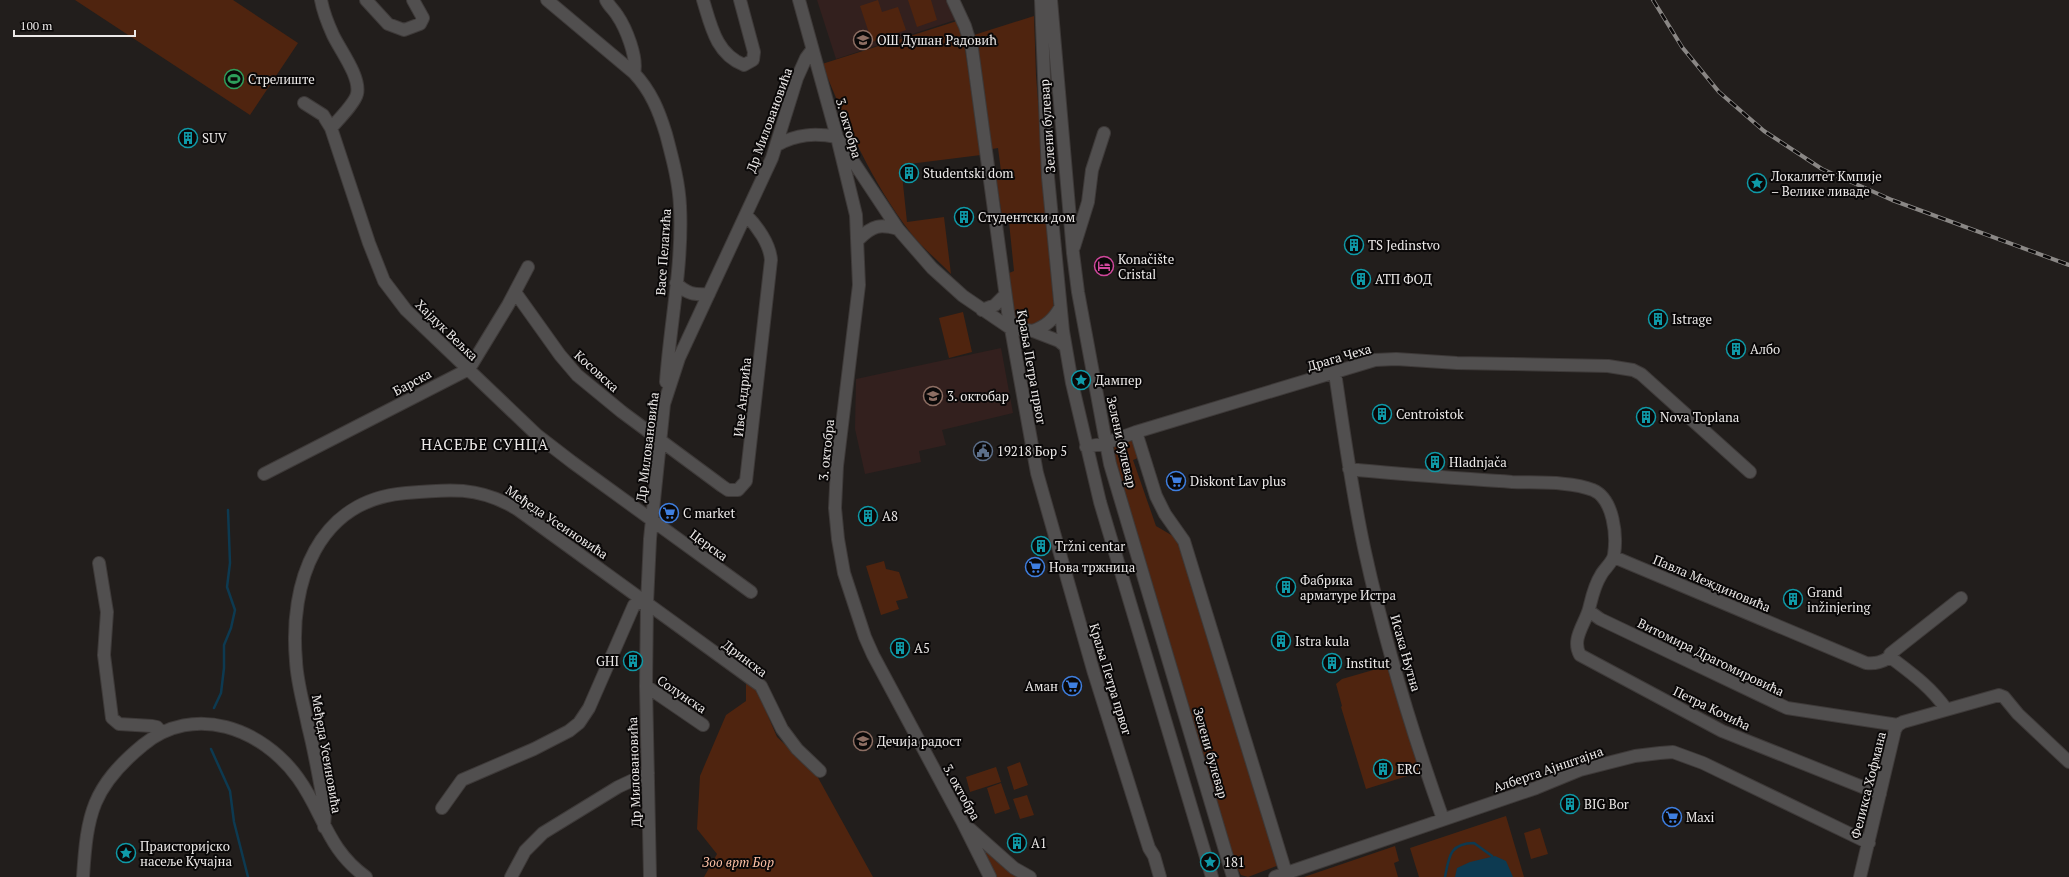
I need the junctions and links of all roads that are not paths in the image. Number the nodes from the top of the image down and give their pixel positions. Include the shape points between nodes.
1 (321, 0) edge
2 (366, 0) edge
3 (413, 0) edge
4 (547, 0) edge
5 (606, 0) edge
6 (703, 0) edge
7 (740, 0) edge
8 (799, 0) edge
9 (953, 0) edge
10 (1041, 0) edge
11 (1051, 0) edge
12 (812, 50) junction
13 (634, 73) junction
14 (304, 103) dead end
15 (331, 128) junction
16 (1104, 133) dead end
17 (838, 137) junction
18 (777, 145) junction
19 (1088, 202) junction
20 (1068, 203) junction
21 (746, 215) junction
22 (898, 229) junction
23 (859, 239) junction
24 (1073, 253) junction
25 (528, 267) dead end
26 (676, 283) junction
27 (515, 292) junction
28 (709, 294) junction
29 (1005, 295) junction
30 (1060, 308) junction
31 (982, 310) junction
32 (1010, 328) junction
33 (1033, 331) junction
34 (1065, 346) junction
35 (468, 369) junction
36 (1335, 373) junction
37 (664, 404) junction
38 (1136, 432) junction
39 (660, 439) junction
40 (1106, 443) junction
41 (1086, 446) junction
42 (1350, 469) junction
43 (1750, 472) dead end
44 (264, 474) dead end
45 (651, 520) junction
46 (1614, 557) junction
47 (99, 563) dead end
48 (751, 592) dead end
49 (1961, 598) dead end
50 (647, 603) junction
51 (1589, 611) junction
52 (1890, 658) junction
53 (646, 686) junction
54 (1946, 709) junction
55 (703, 725) dead end
56 (1898, 725) junction
57 (161, 732) junction
58 (2069, 762) edge
59 (648, 772) junction
60 (820, 772) dead end
61 (1880, 794) junction
62 (442, 808) dead end
63 (1443, 820) junction
64 (963, 823) junction
65 (324, 827) junction
66 (1869, 843) junction
67 (1149, 848) junction
68 (1210, 874) edge
69 (1281, 875) edge
70 (83, 877) edge
71 (366, 877) edge
72 (511, 877) edge
73 (650, 877) edge
74 (990, 877) edge
75 (1030, 877) edge
76 (1154, 877) edge
77 (1160, 877) edge
78 (1233, 877) edge
79 (1860, 877) edge

1 - 15 street via 332,33 357,84 355,99
2 - 3 street via 388,24 404,30 420,24 424,18
4 - 13 street, Васе Пелагића
5 - 13 street via 618,17 635,58
6 - 7 street via 716,40 722,50 744,66 753,60 754,52
8 - 12 street, 3. октобра
9 - 29 street, Краља Петра првог via 972,49
10 - 30 street, Зелени булевар via 1046,149
11 - 20 street, Зелени булевар
12 - 17 street, 3. октобра
12 - 18 street, Др Миловановића via 797,78
13 - 26 street, Васе Пелагића via 649,92 660,114 677,178 680,231
14 - 15 street, Хајдук Вељка via 323,115
15 - 35 street, Хајдук Вељка via 384,281 406,310
16 - 19 street via 1092,170
17 - 18 street via 810,134
17 - 22 street
17 - 23 street, 3. октобра via 852,192
18 - 21 street, Др Миловановића
19 - 20 street via 1083,208 1078,209
19 - 24 street
20 - 24 street, Зелени булевар
21 - 28 street, Др Миловановића
21 - 39 street, Иве Андрића via 765,241 771,260 745,484 738,490 728,490
22 - 23 street via 881,226 872,228
22 - 31 street via 932,268
23 - 64 street, 3. октобра via 859,285 837,466 835,508 840,556 851,596 873,656
24 - 40 street, Зелени булевар
25 - 27 street
26 - 28 street via 692,295
26 - 37 street, Васе Пелагића
27 - 35 street
27 - 39 street, Косовска via 577,375
28 - 37 street, Др Миловановића via 679,358
29 - 31 street via 995,305
29 - 32 street, Краља Петра првог
30 - 33 street via 1044,327
30 - 34 street, Зелени булевар
31 - 32 street
32 - 33 street
32 - 67 street, Краља Петра првог via 1039,483 1104,708
33 - 34 street
34 - 41 street, Зелени булевар
35 - 44 street, Барска
35 - 45 street, Хајдук Вељка via 537,435
36 - 38 street, Драга Чеха
36 - 42 street, Исака Њутна
36 - 43 street, Драга Чеха via 1375,360 1396,359 1608,366 1633,370 1641,374
37 - 39 street, Др Миловановића
38 - 40 street, Драга Чеха
38 - 69 street via 1156,496 1165,514 1184,540
39 - 45 street, Др Миловановића
40 - 41 street, Драга Чеха
40 - 78 street, Зелени булевар via 1110,464
41 - 68 street, Зелени булевар via 1102,510
42 - 46 street via 1590,489 1602,497 1611,512
42 - 63 street, Исака Њутна via 1365,552 1392,660
45 - 48 street, Церска
45 - 50 street, Др Миловановића
46 - 51 street, Петра Кочића via 1596,584
46 - 52 street, Павла Междиновића via 1866,663 1879,663
47 - 57 street via 107,612 104,655 112,718 119,724 152,726
49 - 52 street via 1890,654
50 - 53 street, Др Миловановића
50 - 60 street, Дринска via 761,686 782,729 797,749
50 - 62 street via 634,605 589,708 579,723 534,749 462,780
50 - 65 street, Међеда Усеиновића via 517,509 479,492 438,490 392,494 367,502 346,513 325,533 311,555 301,586 295,633 296,663 325,811
51 - 56 street, Витомира Драгомировића via 1600,619 1787,708
51 - 61 street, Петра Кочића via 1577,644 1580,655 1722,731
52 - 54 street via 1936,694
53 - 55 street, Солунска
53 - 59 street, Др Миловановића
54 - 56 street, Феликса Хофмана
54 - 58 street, Феликса Хофмана via 1993,696 2004,697 2018,714
56 - 61 street, Феликса Хофмана
57 - 65 street via 193,723 211,724 226,726 256,740 297,776
57 - 70 street via 111,775 99,794 88,821
59 - 72 street via 618,787 543,833 525,851
59 - 73 street, Др Миловановића
61 - 66 street, Феликса Хофмана
63 - 66 street, Алберта Ајнштајна via 1580,770 1635,756 1673,752 1740,780
63 - 69 street, Алберта Ајнштајна
64 - 74 street, 3. октобра
64 - 75 street via 1014,868
65 - 71 street via 343,858
66 - 79 street, Феликса Хофмана
67 - 76 street, Краља Петра првог via 1148,856
67 - 77 street, Краља Петра првог

